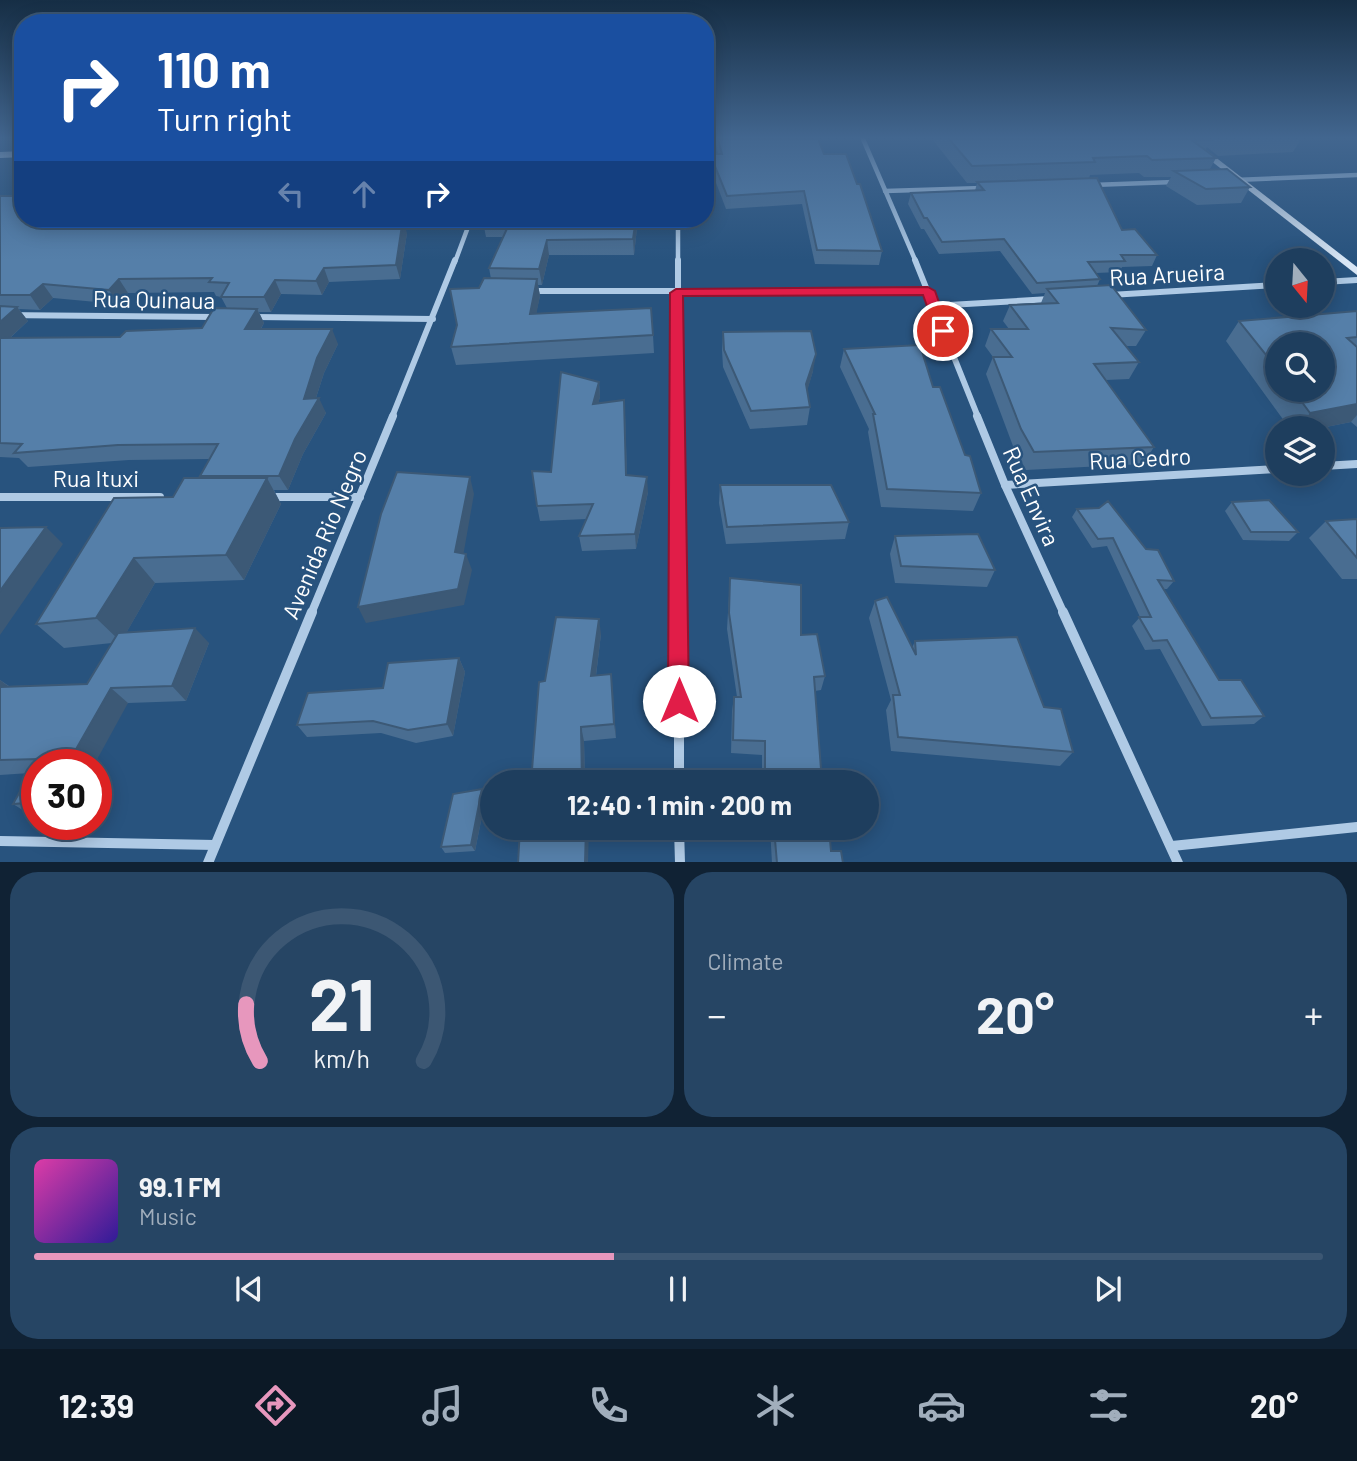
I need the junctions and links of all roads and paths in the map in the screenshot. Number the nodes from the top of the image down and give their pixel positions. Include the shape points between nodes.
1 (880, 179) edge
2 (1256, 179) edge
3 (1225, 180) edge
4 (1238, 180) junction
5 (1184, 182) edge
6 (1089, 185) edge
7 (994, 188) edge
8 (885, 191) junction
9 (468, 228) edge
10 (678, 228) edge
11 (1357, 272) edge
12 (1357, 280) edge
13 (1335, 281) edge
14 (1265, 286) edge
15 (445, 289) junction
16 (458, 290) edge
17 (527, 290) edge
18 (928, 291) junction
19 (676, 293) junction
20 (1098, 296) edge
21 (1056, 298) edge
22 (932, 306) junction
23 (0, 315) edge
24 (223, 317) edge
25 (251, 317) edge
26 (433, 319) junction
27 (1357, 464) edge
28 (1335, 465) edge
29 (1265, 470) edge
30 (1005, 485) junction
31 (0, 497) edge
32 (166, 497) edge
33 (263, 497) edge
34 (360, 497) junction
35 (679, 770) edge
36 (1357, 827) edge
37 (679, 840) edge
38 (0, 841) edge
39 (215, 845) junction
40 (1172, 846) junction
41 (208, 862) edge
42 (680, 862) edge
43 (1178, 862) edge

1 - 8 street, Rua Envira
2 - 4 street
3 - 4 street
4 - 11 street
5 - 6 street
7 - 8 street
8 - 18 street, Rua Envira
9 - 15 street, Avenida Rio Negro
10 - 19 street
12 - 13 street
14 - 20 street, Rua Arueira
15 - 16 street
15 - 26 street, Avenida Rio Negro
17 - 19 street
18 - 19 street
18 - 22 street, Rua Envira
19 - 35 street
21 - 22 street
22 - 30 street, Rua Envira
23 - 24 street, Rua Quinaua
25 - 26 street
26 - 34 street, Avenida Rio Negro
27 - 28 street
29 - 30 street, Rua Cedro
30 - 40 street, Rua Envira
31 - 32 street, Rua Ituxi
33 - 34 street
34 - 39 street, Avenida Rio Negro
36 - 40 street
37 - 42 street
38 - 39 street
39 - 41 street, Avenida Rio Negro
40 - 43 street, Rua Envira

